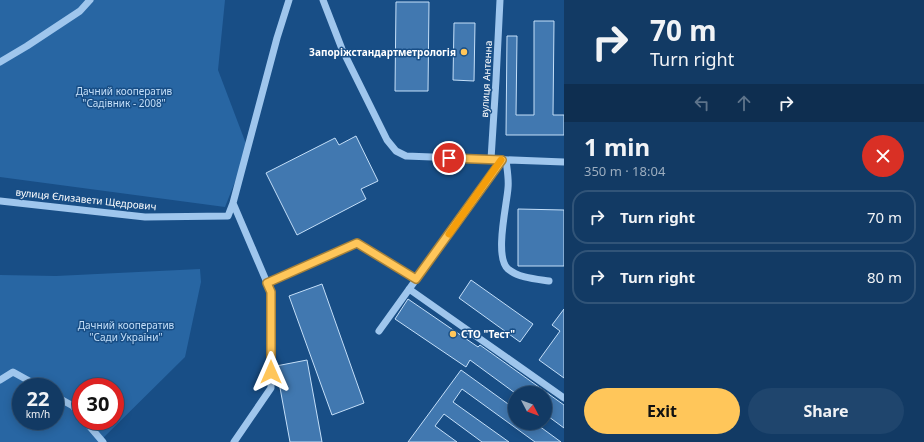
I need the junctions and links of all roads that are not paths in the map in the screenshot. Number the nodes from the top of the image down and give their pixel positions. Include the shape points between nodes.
1 (90, 0) edge
2 (289, 0) edge
3 (323, 0) edge
4 (500, 0) edge
5 (0, 62) edge
6 (491, 159) junction
7 (504, 160) junction
8 (564, 162) edge
9 (0, 200) edge
10 (233, 203) junction
11 (416, 279) junction
12 (549, 281) dead end
13 (267, 283) junction
14 (409, 289) junction
15 (379, 331) dead end
16 (24, 378) edge
17 (0, 380) edge
18 (564, 398) edge
19 (93, 430) edge
20 (103, 442) edge
21 (234, 442) edge

1 - 5 street via 80,11
2 - 10 street, вулиця Єлизавети Щедрович
3 - 6 street via 346,56 387,140 396,151 406,156
4 - 6 street, вулиця Антенна
6 - 7 street
7 - 8 street
7 - 11 street
7 - 12 street via 508,187 502,228 503,262 507,268 524,277
9 - 10 street, вулиця Єлизавети Щедрович via 144,217 228,216
10 - 13 street
11 - 13 street via 357,243
11 - 14 street
13 - 21 street via 271,292 271,388
14 - 15 street
14 - 18 street
16 - 17 street via 13,372
19 - 20 street

